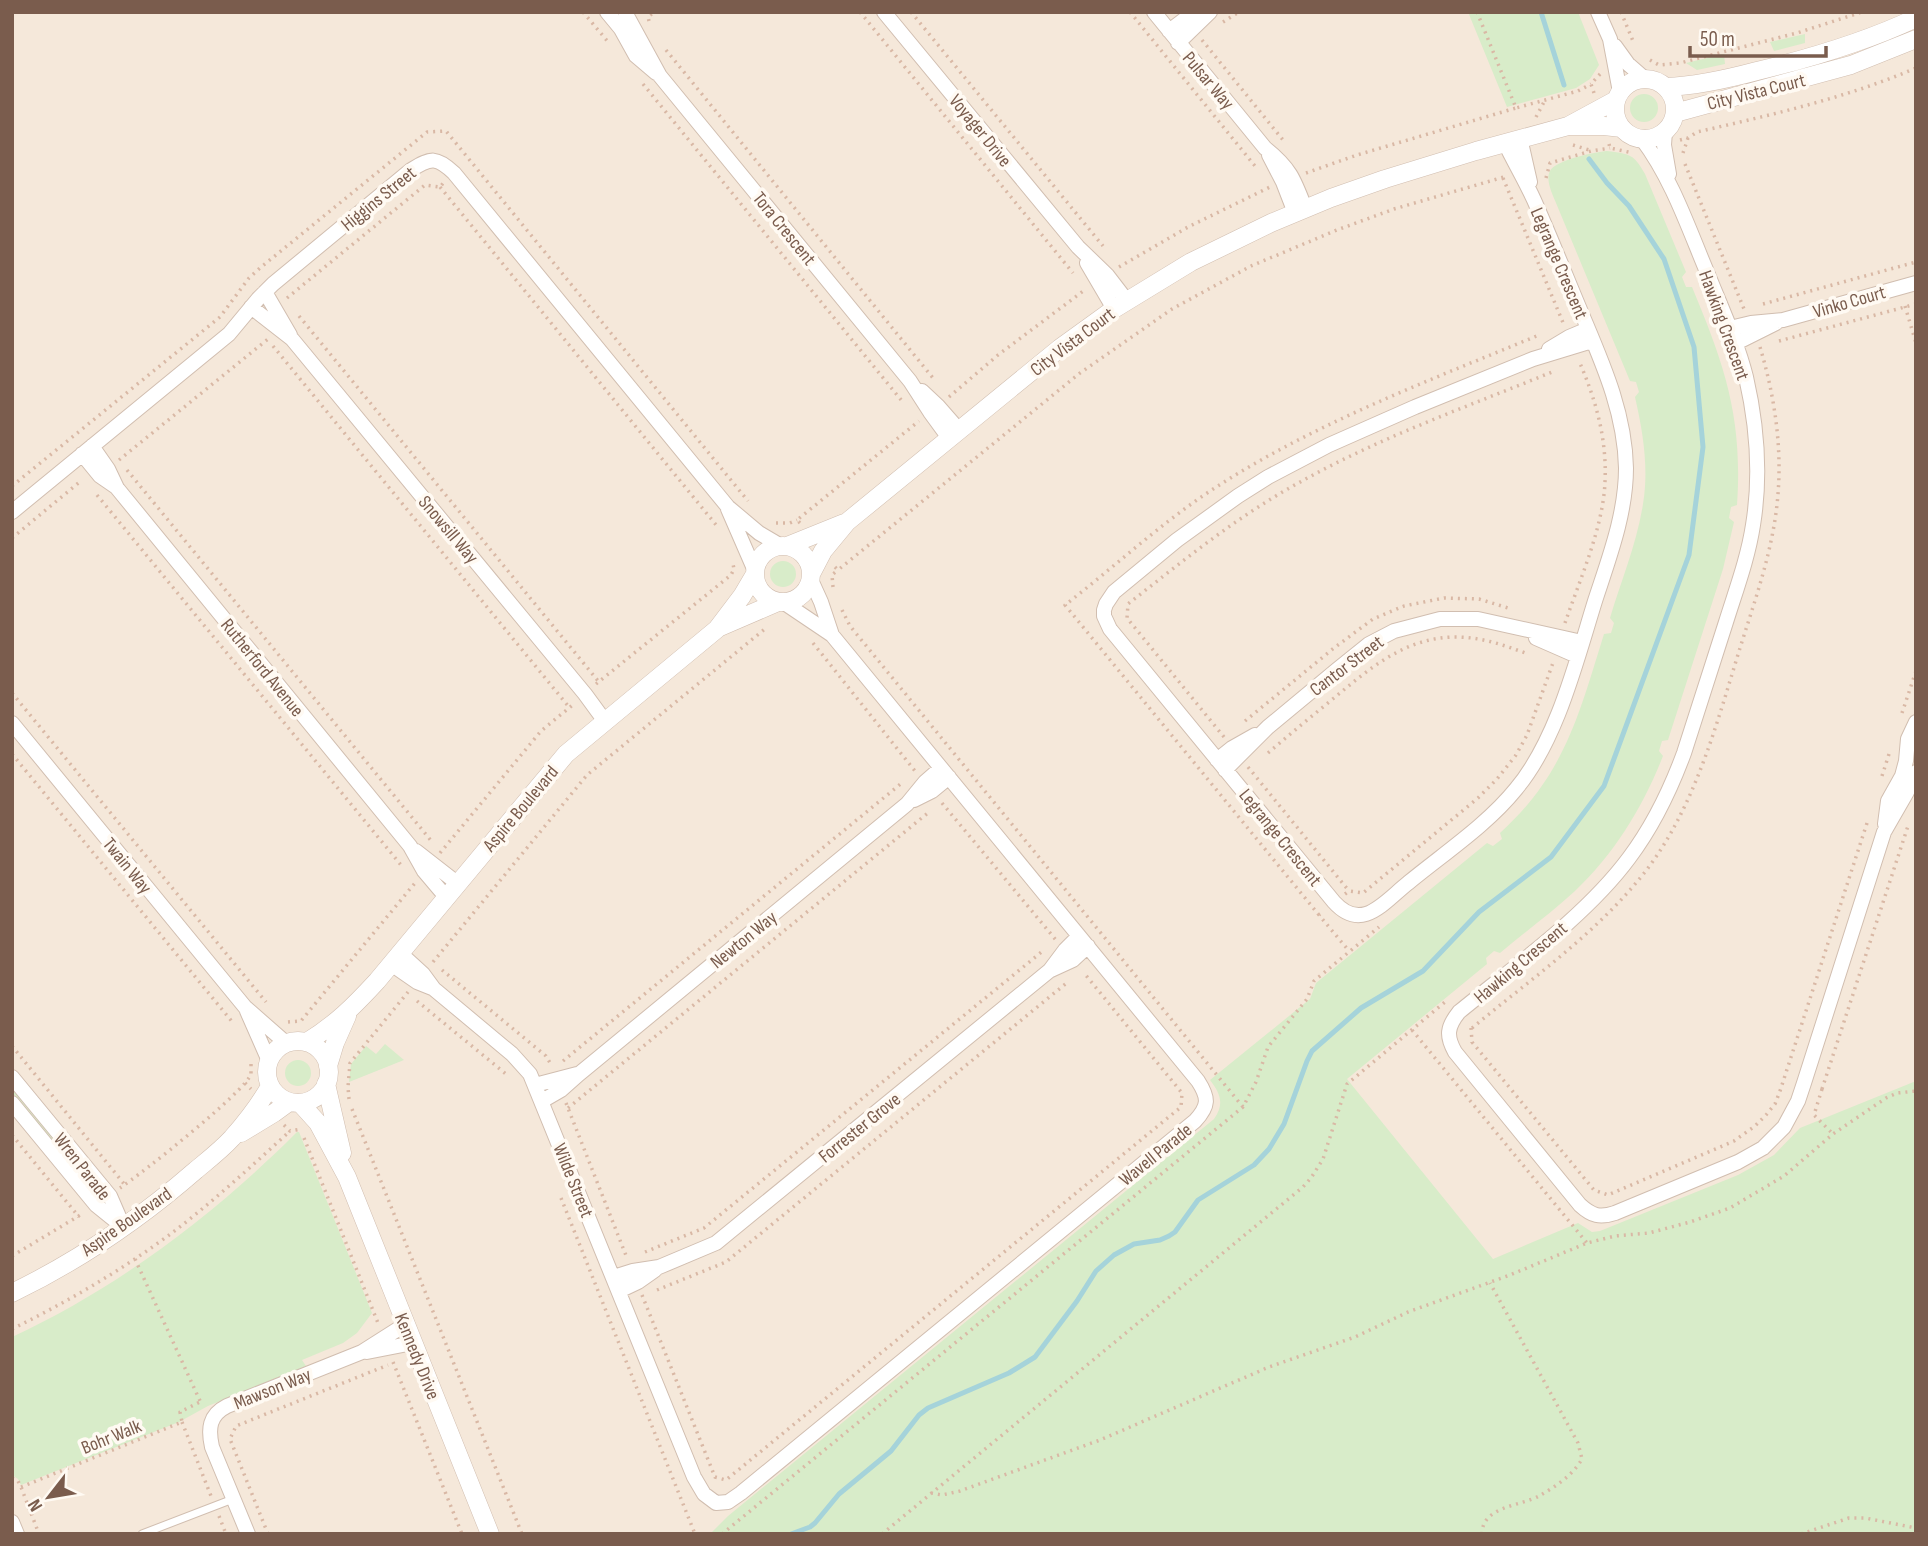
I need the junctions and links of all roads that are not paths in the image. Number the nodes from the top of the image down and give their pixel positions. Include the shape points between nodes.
1 (884, 12) edge
2 (1154, 12) edge
3 (1194, 12) edge
4 (1210, 12) edge
5 (1598, 12) edge
6 (621, 14) edge
7 (1916, 18) edge
8 (1174, 37) junction
9 (1610, 39) junction
10 (1916, 39) edge
11 (1644, 78) junction
12 (1666, 87) junction
13 (1618, 96) junction
14 (1675, 113) junction
15 (1568, 126) junction
16 (1622, 128) junction
17 (1665, 131) junction
18 (1642, 139) junction
19 (1513, 141) junction
20 (1670, 186) junction
21 (1300, 211) junction
22 (1914, 286) edge
23 (265, 292) junction
24 (1121, 305) junction
25 (251, 307) junction
26 (1730, 328) junction
27 (1754, 328) junction
28 (286, 331) junction
29 (1590, 335) junction
30 (1735, 343) junction
31 (954, 434) junction
32 (87, 450) junction
33 (117, 488) junction
34 (727, 508) junction
35 (12, 512) edge
36 (847, 522) junction
37 (784, 546) junction
38 (755, 573) junction
39 (811, 577) junction
40 (781, 602) junction
41 (717, 629) junction
42 (832, 635) junction
43 (1580, 649) junction
44 (604, 720) junction
45 (1916, 722) edge
46 (12, 723) edge
47 (1222, 765) junction
48 (945, 773) junction
49 (1913, 774) edge
50 (451, 890) junction
51 (1083, 941) junction
52 (396, 958) junction
53 (245, 1007) junction
54 (348, 1012) junction
55 (307, 1042) junction
56 (286, 1043) junction
57 (260, 1060) junction
58 (579, 1073) junction
59 (327, 1075) junction
60 (12, 1077) edge
61 (535, 1085) junction
62 (266, 1092) junction
63 (542, 1101) junction
64 (294, 1102) junction
65 (12, 1103) edge
66 (326, 1120) junction
67 (232, 1139) junction
68 (123, 1226) junction
69 (616, 1284) junction
70 (12, 1293) edge
71 (406, 1324) junction
72 (413, 1343) junction
73 (362, 1352) junction
74 (665, 1406) joint
75 (233, 1499) junction
76 (12, 1522) edge
77 (17, 1534) edge
78 (142, 1534) edge
79 (248, 1534) edge
80 (490, 1534) edge

1 - 24 street, Voyager Drive
2 - 8 street, Pulsar Way
3 - 8 street
4 - 8 street
5 - 9 street
6 - 31 street, Tora Crescent via 636,56 660,76
7 - 12 street, City Vista Court via 1815,57 1722,80
8 - 21 street, Pulsar Way via 1265,148 1288,180
9 - 11 street
9 - 13 street
10 - 14 street, City Vista Court via 1851,65
11 - 12 street
11 - 13 street via 1626,85
12 - 14 street
13 - 15 street
13 - 16 street via 1615,110
14 - 17 street
15 - 16 street
15 - 19 street
16 - 18 street
17 - 18 street
17 - 20 street, Hawking Crescent
18 - 20 street, Hawking Crescent
19 - 21 street via 1357,188
19 - 29 street, Legrange Crescent
20 - 26 street, Hawking Crescent
21 - 24 street, City Vista Court via 1221,247
22 - 27 street, Vinko Court
23 - 25 street, Higgins Street
23 - 28 street, Snowsill Way
23 - 34 street, Higgins Street via 420,165 441,162
24 - 31 street, City Vista Court
25 - 28 street, Snowsill Way
25 - 32 street, Higgins Street via 229,334
26 - 27 street, Vinko Court
26 - 30 street, Hawking Crescent
27 - 30 street, Vinko Court
28 - 44 street, Snowsill Way
29 - 43 street, Legrange Crescent via 1619,411 1626,476 1620,519
29 - 47 street, Legrange Crescent via 1297,461 1177,540 1109,598 1104,616 1110,629
30 - 49 street, Hawking Crescent via 1755,425 1754,522 1675,777 1653,822 1611,881 1459,1012 1449,1028 1451,1046 1580,1205 1595,1216 1615,1213 1751,1156 1784,1127 1798,1101 1884,832 1888,801
31 - 36 street, City Vista Court
32 - 33 street, Rutherford Avenue via 100,476
32 - 33 street, Rutherford Avenue via 114,464
32 - 35 street, Higgins Street
33 - 50 street, Rutherford Avenue
34 - 37 street
34 - 38 street
36 - 37 street
36 - 39 street via 823,551
37 - 38 street via 767,551
37 - 39 street via 807,558
38 - 40 street via 762,592
38 - 41 street, Aspire Boulevard
39 - 40 street via 801,596
39 - 42 street, Wavell Parade
40 - 41 street, Aspire Boulevard
40 - 42 street, Wavell Parade
41 - 44 street, Aspire Boulevard
42 - 48 street, Wavell Parade
43 - 47 street, Cantor Street via 1558,649 1491,621 1459,618 1394,631 1356,655
43 - 47 street, Legrange Crescent via 1559,711 1529,772 1502,804 1362,916 1342,911
44 - 50 street, Aspire Boulevard via 566,754
45 - 49 street, Hawking Crescent via 1908,739
46 - 53 street, Twain Way
48 - 51 street, Wavell Parade
48 - 58 street, Newton Way via 932,791 906,804
50 - 52 street, Aspire Boulevard
51 - 69 street, Forrester Grove via 1073,960 1049,971 724,1238 659,1267 638,1282
51 - 74 street, Wavell Parade via 1202,1087 1206,1107 1195,1121 728,1502 710,1500 700,1488
52 - 54 street, Aspire Boulevard
52 - 61 street, Wilde Street via 416,983 434,989 520,1061
53 - 56 street, Twain Way
53 - 57 street, Twain Way
54 - 55 street, Aspire Boulevard
54 - 59 street, Aspire Boulevard
55 - 56 street
55 - 59 street via 321,1051
56 - 57 street
57 - 62 street via 267,1078
58 - 61 street, Newton Way
58 - 63 street, Newton Way
59 - 64 street via 316,1097
59 - 66 street, Kennedy Drive
60 - 68 street, Wren Parade via 110,1196
61 - 63 street, Wilde Street
62 - 64 street
62 - 67 street, Aspire Boulevard
63 - 69 street, Wilde Street
64 - 66 street, Kennedy Drive
64 - 67 street, Aspire Boulevard
65 - 68 street, Wren Parade via 96,1205
66 - 71 street, Kennedy Drive
67 - 68 street, Aspire Boulevard
68 - 70 street, Aspire Boulevard
69 - 74 street, Wilde Street
71 - 72 street, Kennedy Drive
71 - 73 street, Mawson Way
72 - 73 street, Mawson Way
72 - 80 street, Kennedy Drive
73 - 75 street, Mawson Way via 221,1409 213,1418 209,1432 212,1447
75 - 78 lane
75 - 79 street
76 - 77 street

